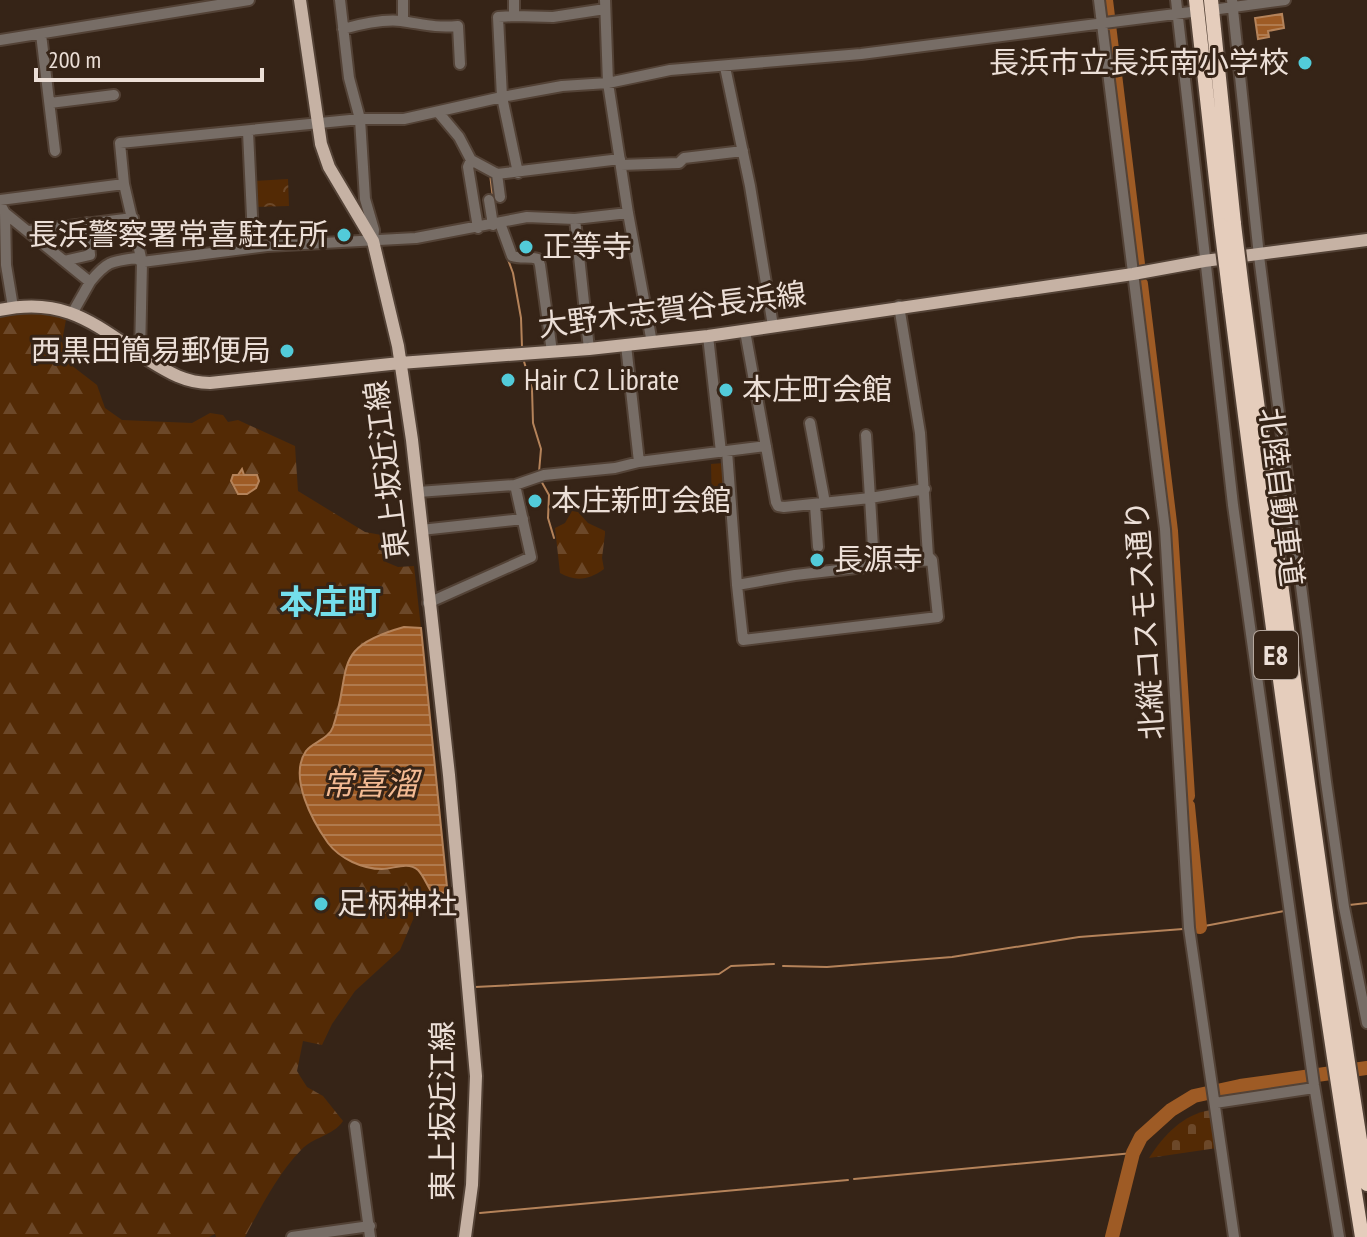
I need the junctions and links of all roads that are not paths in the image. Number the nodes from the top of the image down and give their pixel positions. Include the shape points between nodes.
1 (249, 0) edge
2 (300, 0) edge
3 (340, 0) edge
4 (403, 0) edge
5 (514, 0) edge
6 (1099, 0) edge
7 (1176, 0) edge
8 (1285, 0) edge
9 (1215, 4) edge
10 (1232, 4) edge
11 (603, 6) edge
12 (1194, 6) edge
13 (1177, 13) junction
14 (514, 16) junction
15 (403, 21) junction
16 (1105, 24) junction
17 (343, 29) junction
18 (41, 34) junction
19 (0, 40) edge
20 (460, 64) dead end
21 (725, 67) junction
22 (608, 83) junction
23 (114, 95) dead end
24 (502, 95) junction
25 (50, 103) junction
26 (438, 112) junction
27 (360, 119) junction
28 (316, 125) junction
29 (248, 132) junction
30 (55, 151) dead end
31 (743, 151) junction
32 (470, 161) junction
33 (620, 162) junction
34 (518, 173) junction
35 (497, 174) junction
36 (124, 184) junction
37 (359, 202) junction
38 (2, 206) edge
39 (628, 213) junction
40 (133, 218) junction
41 (575, 219) junction
42 (87, 223) junction
43 (497, 224) junction
44 (1228, 224) junction
45 (478, 228) junction
46 (29, 231) junction
47 (1367, 240) edge
48 (373, 241) junction
49 (258, 247) junction
50 (1259, 254) junction
51 (64, 261) junction
52 (1204, 261) junction
53 (142, 262) junction
54 (1133, 274) junction
55 (90, 282) junction
56 (899, 306) junction
57 (6, 308) edge
58 (73, 312) junction
59 (773, 326) junction
60 (745, 331) junction
61 (708, 336) junction
62 (652, 343) junction
63 (626, 345) junction
64 (589, 349) junction
65 (552, 352) junction
66 (140, 354) junction
67 (400, 363) junction
68 (810, 423) dead end
69 (866, 435) dead end
70 (766, 446) junction
71 (724, 451) junction
72 (639, 462) junction
73 (515, 485) junction
74 (925, 489) junction
75 (418, 492) junction
76 (870, 498) junction
77 (820, 504) junction
78 (523, 519) junction
79 (421, 530) junction
80 (818, 547) dead end
81 (932, 560) junction
82 (874, 564) junction
83 (737, 585) junction
84 (428, 603) junction
85 (1367, 1023) edge
86 (1314, 1086) junction
87 (1215, 1102) junction
88 (1348, 1109) junction
89 (355, 1126) dead end
90 (1367, 1184) edge
91 (370, 1232) edge
92 (292, 1237) edge
93 (465, 1237) edge
94 (1234, 1237) edge
95 (1339, 1237) edge
96 (1362, 1237) edge

1 - 18 street
2 - 28 main road, 東上坂近江線
3 - 17 street
4 - 15 street
5 - 14 street
6 - 16 street, 北縦コスモス通り
7 - 13 street
8 - 10 street
9 - 10 street
9 - 44 highway, 北陸自動車道 / E8
10 - 50 street
11 - 14 street via 553,17
11 - 22 street
12 - 13 street
12 - 44 highway, 北陸自動車道 / E8
13 - 16 street
13 - 52 street
14 - 24 street via 498,17
15 - 17 street
15 - 20 street via 424,27 458,26
16 - 21 street
16 - 54 street, 北縦コスモス通り
17 - 27 street
18 - 19 street
18 - 25 street
21 - 22 street via 670,70
21 - 31 street
22 - 24 street
22 - 33 street
23 - 25 street
24 - 26 street
24 - 34 street
25 - 30 street
26 - 27 street
26 - 32 street
27 - 28 street
27 - 37 street
28 - 29 street
28 - 37 main road, 東上坂近江線 via 329,167
29 - 36 street via 120,143
29 - 49 street via 253,237
31 - 33 street via 679,163
31 - 59 street
32 - 35 street
32 - 45 street
33 - 34 street
33 - 39 street
34 - 35 street
35 - 43 street
36 - 38 street
36 - 40 street
37 - 48 main road, 東上坂近江線
38 - 46 street
38 - 57 street
39 - 41 street
39 - 62 street
40 - 42 street
40 - 53 street
41 - 43 street via 527,217
41 - 64 street
42 - 46 street
42 - 51 street via 90,255
43 - 45 street
43 - 65 street via 512,256 538,259
44 - 88 highway, 北陸自動車道 / E8, bridge
45 - 48 street
46 - 51 street
47 - 50 main road, 大野木志賀谷長浜線
48 - 49 street
48 - 67 main road, 東上坂近江線
49 - 53 street
50 - 52 main road, 大野木志賀谷長浜線
50 - 85 street via 1326,782
51 - 55 street
52 - 54 main road, 大野木志賀谷長浜線
52 - 86 street
53 - 55 street via 136,258 107,263
53 - 66 street
54 - 56 main road, 大野木志賀谷長浜線
54 - 87 street, 北縦コスモス通り via 1165,529 1189,928
55 - 58 street
56 - 59 main road, 大野木志賀谷長浜線
56 - 74 street
57 - 58 main road, 大野木志賀谷長浜線 via 39,305
58 - 66 main road, 大野木志賀谷長浜線
59 - 60 main road, 大野木志賀谷長浜線
60 - 61 main road, 大野木志賀谷長浜線
60 - 70 street
61 - 62 main road, 大野木志賀谷長浜線
61 - 71 street
62 - 63 main road, 大野木志賀谷長浜線
63 - 64 main road, 大野木志賀谷長浜線
63 - 72 street
64 - 65 main road, 大野木志賀谷長浜線
65 - 67 main road, 大野木志賀谷長浜線
66 - 67 main road, 大野木志賀谷長浜線 via 194,383
67 - 75 main road, 東上坂近江線
68 - 77 street
69 - 76 street
70 - 71 street
70 - 77 street via 778,506
71 - 72 street
71 - 83 street
72 - 73 street via 544,475
73 - 75 street
73 - 78 street
74 - 76 street
74 - 81 street
75 - 79 main road, 東上坂近江線
76 - 77 street
76 - 82 street
77 - 80 street
78 - 79 street
78 - 84 street via 531,557
79 - 84 main road, 東上坂近江線
81 - 82 street
81 - 83 street via 938,617 743,640
82 - 83 street
84 - 93 main road, 東上坂近江線 via 476,1076
86 - 87 street
86 - 95 street
87 - 94 street, 北縦コスモス通り
88 - 90 highway, 北陸自動車道 / E8
88 - 96 highway, 北陸自動車道 / E8
89 - 91 street
91 - 92 street

